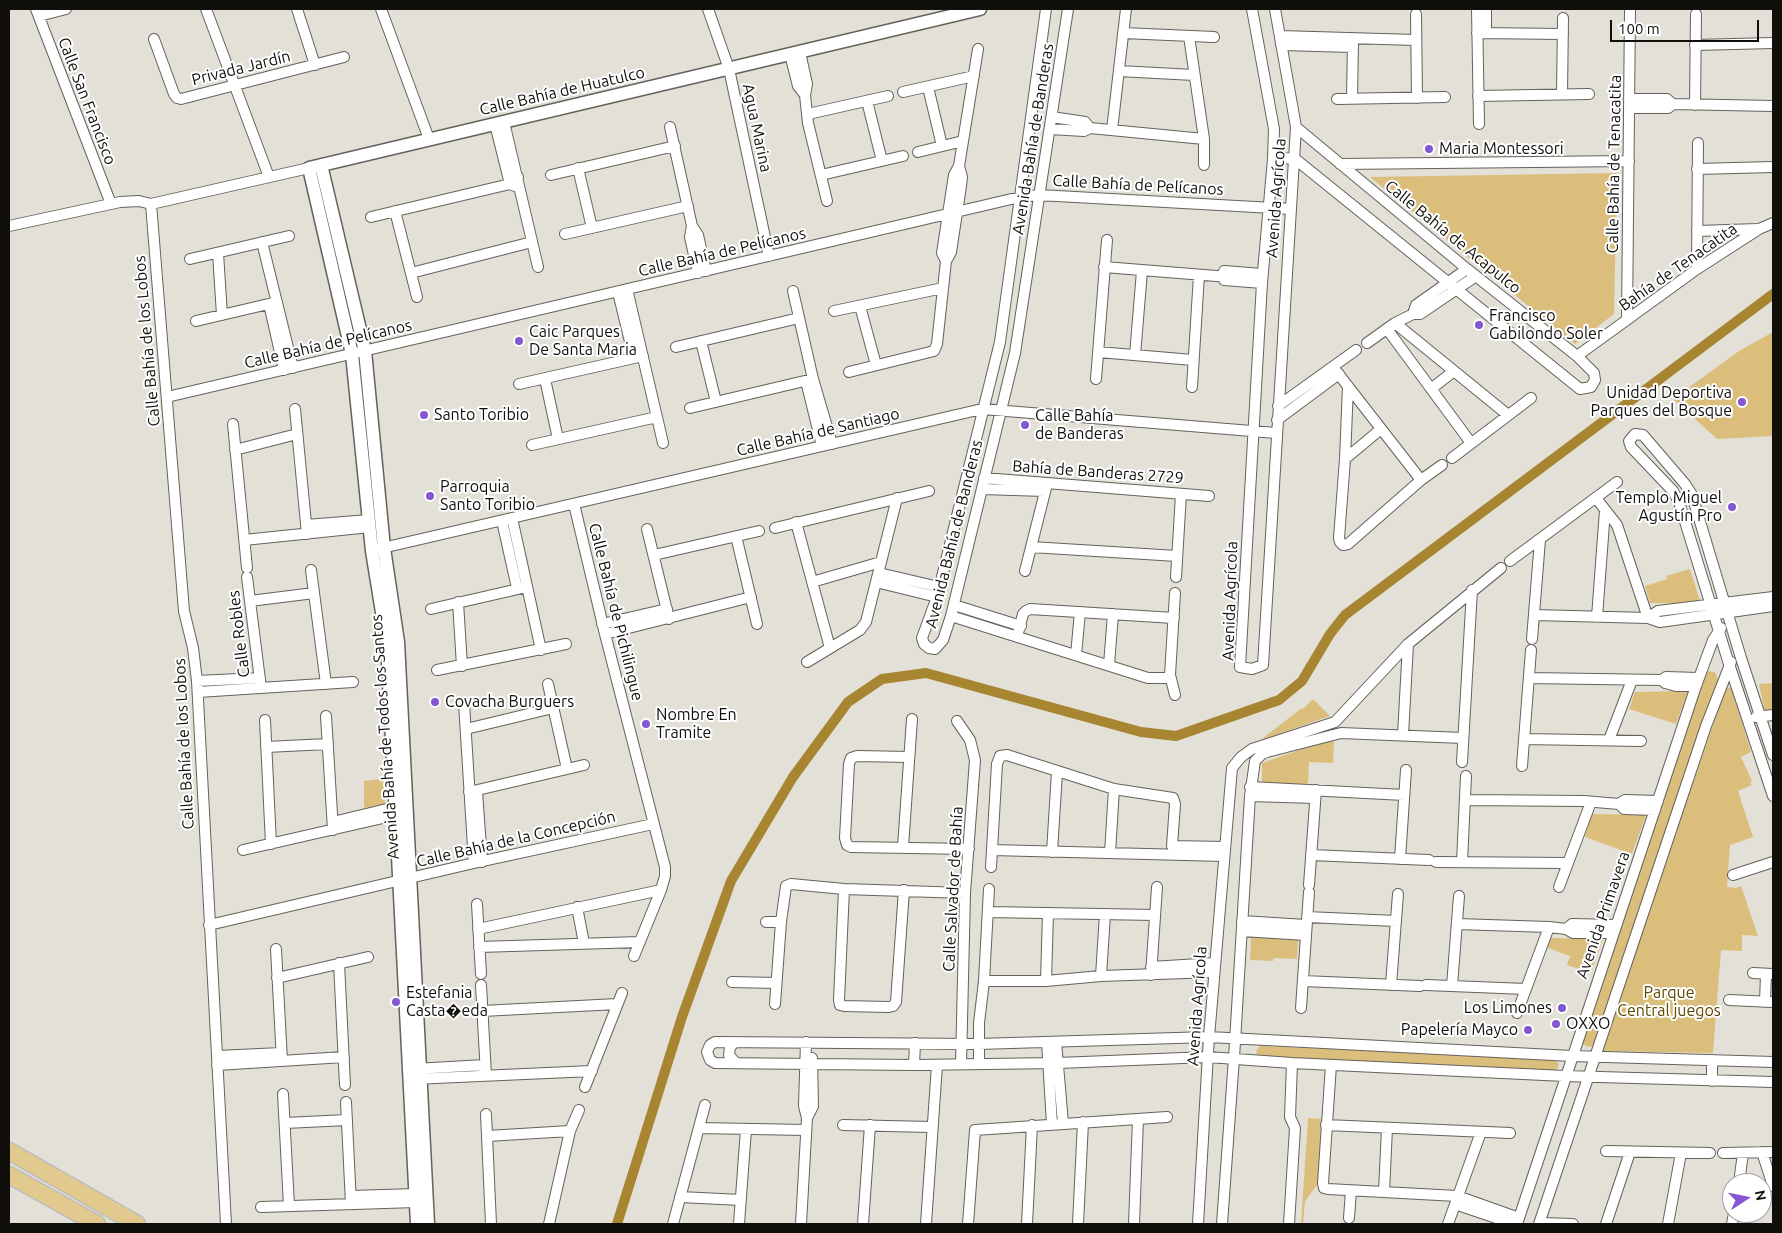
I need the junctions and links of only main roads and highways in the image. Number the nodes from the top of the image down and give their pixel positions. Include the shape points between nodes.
1 (9, 1138) edge
2 (9, 1150) edge
3 (35, 1166) junction
4 (9, 1175) edge
5 (97, 1224) edge
6 (137, 1224) edge

1 - 3 main road
2 - 3 main road
3 - 6 main road
4 - 5 main road

